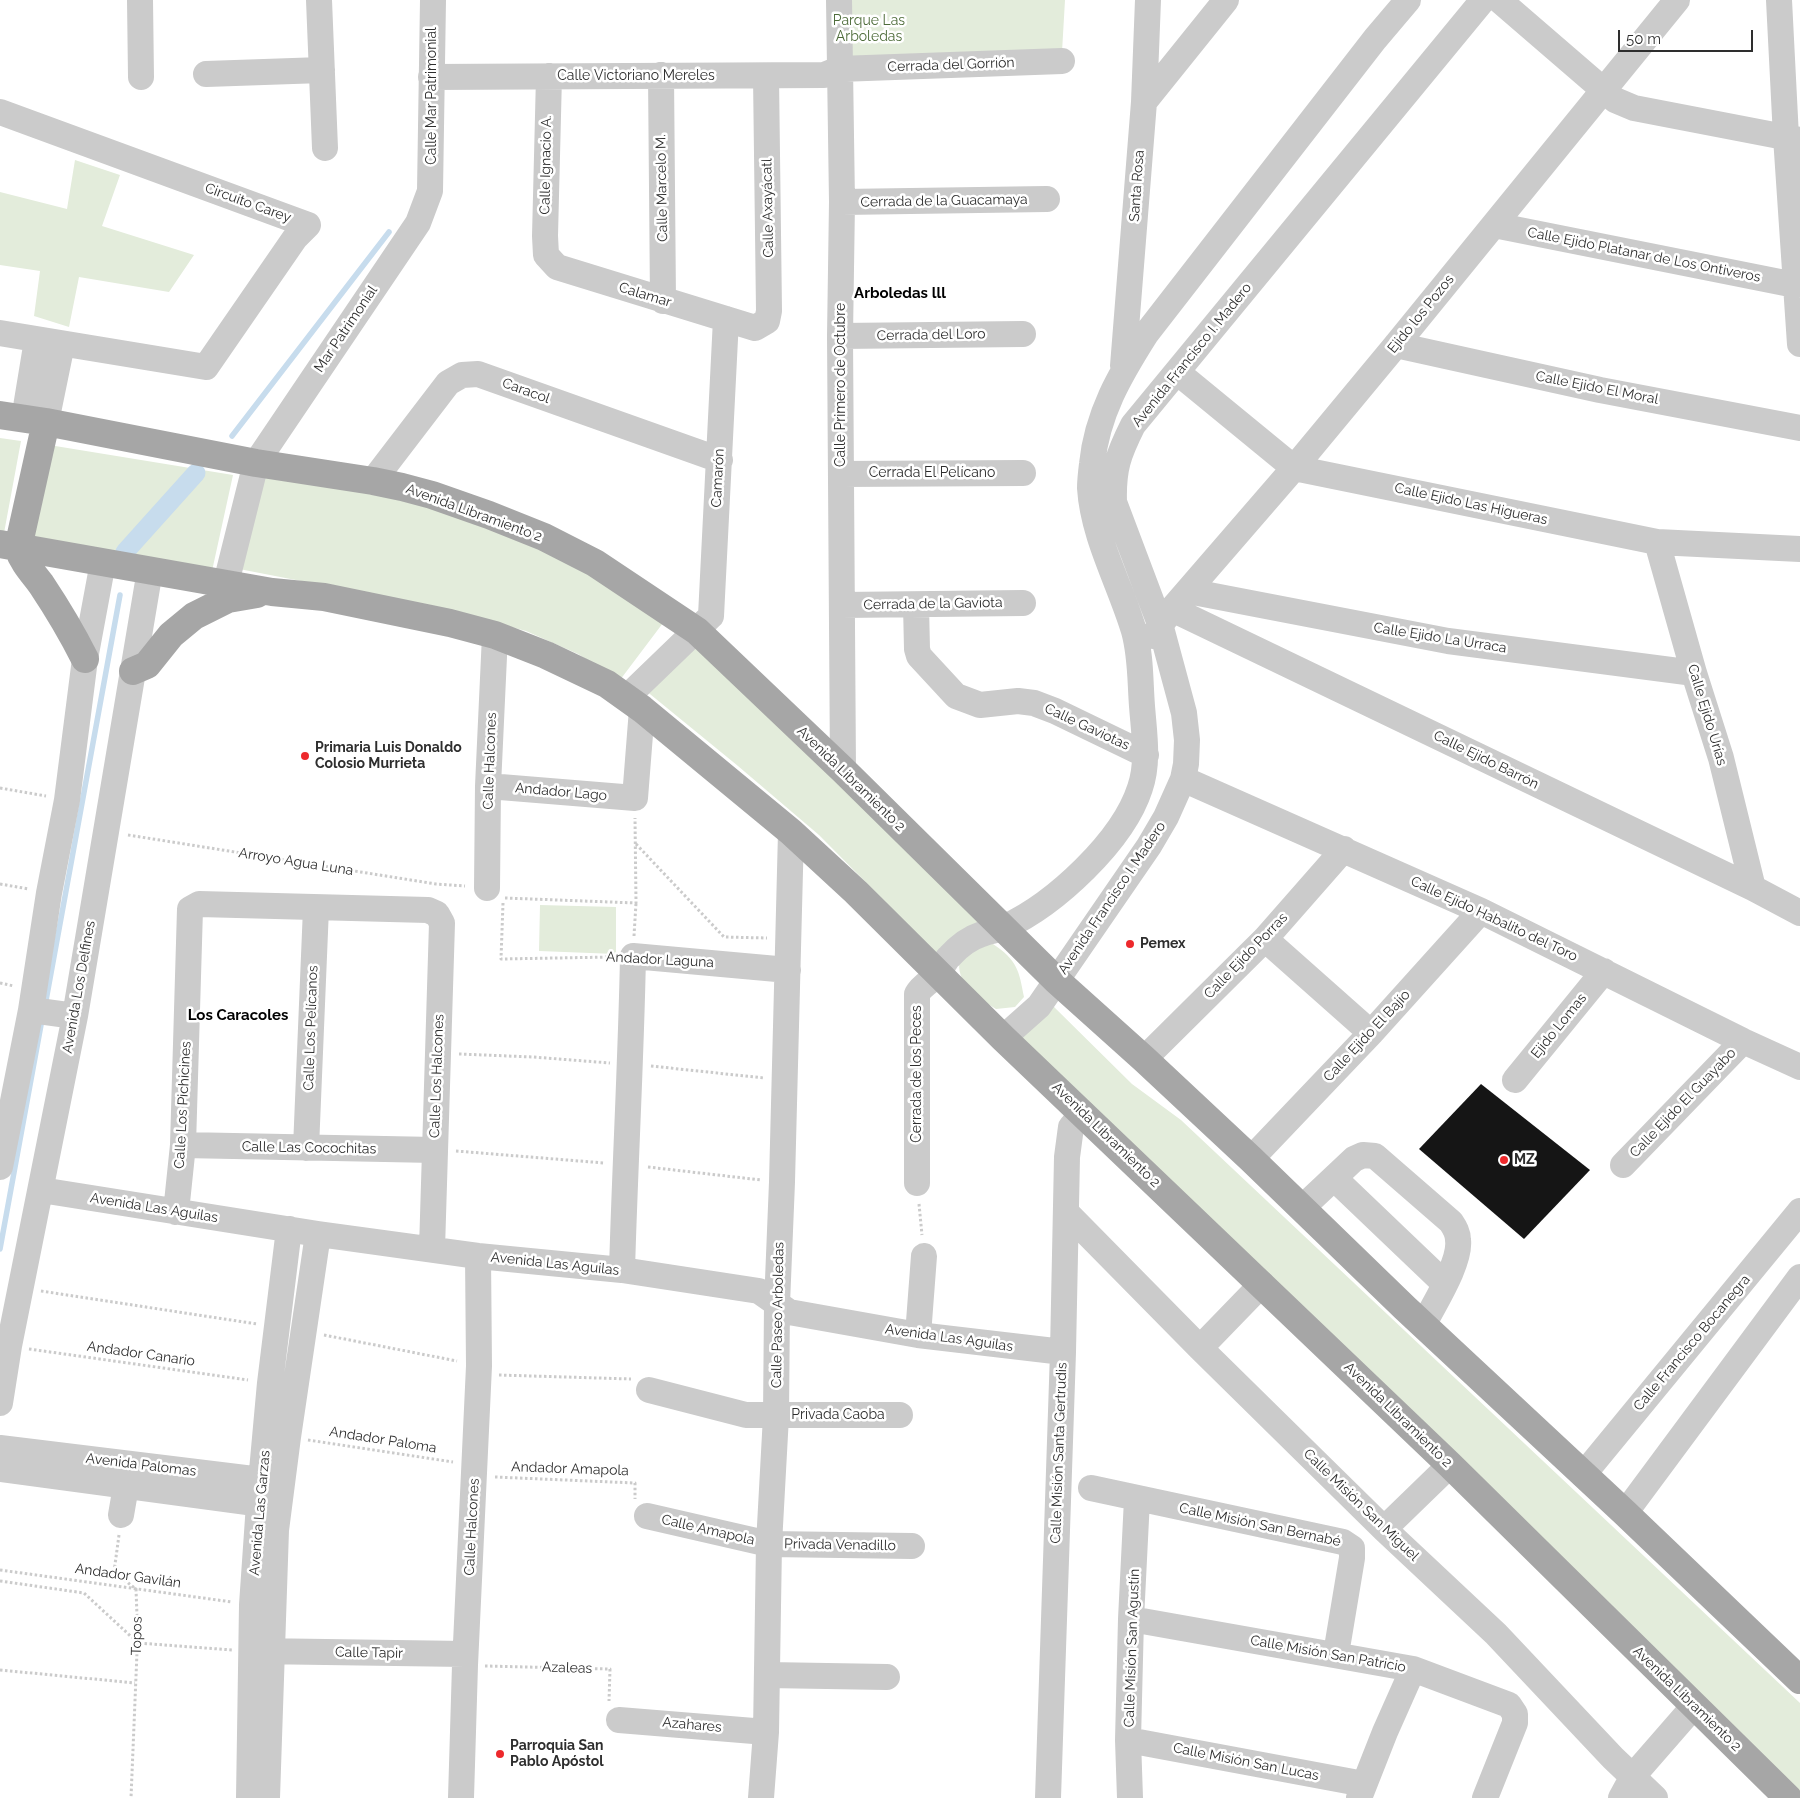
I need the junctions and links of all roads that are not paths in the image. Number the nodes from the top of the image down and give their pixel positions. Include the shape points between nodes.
1 (140, 0) edge
2 (320, 0) edge
3 (433, 0) edge
4 (839, 0) edge
5 (1148, 0) edge
6 (1226, 0) edge
7 (1408, 0) edge
8 (1483, 0) edge
9 (1499, 0) edge
10 (1677, 0) edge
11 (1780, 0) edge
12 (1062, 61) dead end
13 (840, 69) junction
14 (322, 70) junction
15 (206, 74) dead end
16 (661, 75) junction
17 (549, 76) junction
18 (766, 76) junction
19 (141, 77) dead end
20 (431, 77) junction
21 (1604, 89) junction
22 (1144, 102) junction
23 (0, 112) edge
24 (1793, 139) edge
25 (326, 148) dead end
26 (430, 191) joint
27 (1047, 199) dead end
28 (842, 202) junction
29 (1494, 225) junction
30 (546, 254) joint
31 (1795, 285) junction
32 (663, 301) junction
33 (738, 323) junction
34 (0, 333) edge
35 (1022, 334) dead end
36 (840, 336) junction
37 (50, 342) junction
38 (1800, 344) edge
39 (1396, 346) junction
40 (1123, 371) junction
41 (1177, 372) junction
42 (23, 419) edge
43 (1800, 428) edge
44 (720, 460) junction
45 (256, 463) junction
46 (1294, 468) junction
47 (1023, 473) dead end
48 (841, 474) junction
49 (373, 481) junction
50 (1657, 542) junction
51 (9, 546) edge
52 (1800, 549) edge
53 (104, 562) junction
54 (150, 570) junction
55 (226, 583) junction
56 (272, 592) junction
57 (1023, 603) dead end
58 (842, 605) junction
59 (916, 605) junction
60 (1173, 608) junction
61 (697, 631) junction
62 (495, 635) junction
63 (1139, 657) junction
64 (85, 659) junction
65 (133, 671) junction
66 (1694, 673) junction
67 (634, 704) junction
68 (1146, 755) junction
69 (843, 770) junction
70 (1183, 779) junction
71 (488, 786) junction
72 (791, 832) junction
73 (1344, 849) junction
74 (487, 888) road end
75 (1753, 888) junction
76 (316, 908) junction
77 (1481, 911) junction
78 (1800, 913) edge
79 (1004, 928) junction
80 (1265, 939) junction
81 (788, 970) junction
82 (1604, 971) junction
83 (938, 975) junction
84 (1056, 980) junction
85 (31, 1010) junction
86 (75, 1016) junction
87 (1371, 1032) junction
88 (1003, 1038) junction
89 (1743, 1041) junction
90 (1144, 1058) junction
91 (1800, 1067) edge
92 (1515, 1080) dead end
93 (1083, 1113) junction
94 (183, 1146) junction
95 (306, 1148) junction
96 (435, 1150) junction
97 (1251, 1159) junction
98 (1623, 1165) dead end
99 (0, 1167) edge
100 (1334, 1178) junction
101 (917, 1183) road end
102 (41, 1190) junction
103 (1302, 1208) junction
104 (1800, 1211) edge
105 (176, 1212) junction
106 (1066, 1212) junction
107 (289, 1229) junction
108 (318, 1234) junction
109 (1800, 1244) edge
110 (1770, 1248) junction
111 (432, 1249) junction
112 (478, 1256) junction
113 (924, 1256) road end
114 (622, 1270) junction
115 (1800, 1277) edge
116 (1262, 1284) junction
117 (1445, 1284) junction
118 (777, 1304) junction
119 (1424, 1324) junction
120 (918, 1335) junction
121 (1200, 1348) junction
122 (1062, 1352) junction
123 (649, 1390) dead end
124 (0, 1402) edge
125 (900, 1415) dead end
126 (776, 1416) junction
127 (0, 1448) edge
128 (1450, 1465) junction
129 (0, 1469) edge
130 (1583, 1475) junction
131 (126, 1486) junction
132 (1091, 1488) dead end
133 (271, 1493) junction
134 (1137, 1499) junction
135 (641, 1508) road end
136 (1625, 1513) junction
137 (121, 1515) road end
138 (1384, 1529) junction
139 (769, 1544) junction
140 (912, 1546) dead end
141 (1131, 1619) junction
142 (262, 1651) junction
143 (1336, 1654) junction
144 (465, 1660) junction
145 (1413, 1669) junction
146 (767, 1675) junction
147 (887, 1678) dead end
148 (1800, 1680) edge
149 (1694, 1706) junction
150 (618, 1720) road end
151 (766, 1732) junction
152 (1128, 1740) junction
153 (1627, 1787) edge
154 (1361, 1791) edge
155 (249, 1798) edge
156 (268, 1798) edge
157 (461, 1798) edge
158 (761, 1798) edge
159 (1048, 1798) edge
160 (1130, 1798) edge
161 (1485, 1798) edge
162 (1655, 1798) edge
163 (1788, 1798) edge

1 - 19 street
2 - 14 street
3 - 20 street, Calle Mar Patrimonial
4 - 13 street, Calle Primero de Octubre
5 - 22 street, Santa Rosa
6 - 22 street
7 - 40 street via 1146,334
8 - 41 street, Avenida Francisco I. Madero
9 - 21 street
10 - 21 street, Ejido los Pozos
11 - 24 street
12 - 13 street, Cerrada del Gorrión
13 - 18 street, Calle Victoriano Mereles via 824,75
13 - 28 street, Calle Primero de Octubre
14 - 15 street
14 - 25 street
16 - 17 street, Calle Victoriano Mereles
16 - 18 street, Calle Victoriano Mereles
16 - 32 street, Calle Marcelo M.
17 - 20 street, Calle Victoriano Mereles
17 - 30 street, Calle Ignacio A.
18 - 33 street, Calle Axayácatl via 769,311 767,321 755,328
20 - 26 street, Calle Mar Patrimonial
21 - 24 street via 1615,100 1634,108
21 - 29 street, Ejido los Pozos
22 - 40 street, Santa Rosa
23 - 37 street, Circuito Carey via 308,225 295,238 206,367
24 - 31 street
26 - 45 street, Mar Patrimonial via 418,223
27 - 28 street, Cerrada de la Guacamaya
28 - 36 street, Calle Primero de Octubre
29 - 31 street, Calle Ejido Platanar de Los Ontiveros
29 - 39 street, Ejido los Pozos
30 - 32 street, Calamar via 557,267
31 - 38 street
32 - 33 street, Calamar
33 - 44 street, Camarón
34 - 37 street, Circuito Carey
35 - 36 street, Cerrada del Loro
36 - 48 street, Calle Primero de Octubre
37 - 42 street
39 - 43 street, Calle Ejido El Moral via 1600,390
39 - 46 street, Ejido los Pozos
40 - 63 street via 1099,422 1090,486 1093,514 1134,632
41 - 46 street, Calle Ejido Las Higueras
41 - 60 street, Avenida Francisco I. Madero via 1133,426 1119,454 1114,482 1114,502
42 - 45 main road, Avenida Libramiento 2
42 - 51 main road
44 - 49 street, Caracol via 478,374 462,375 448,383
44 - 61 street, Camarón via 711,616
45 - 49 main road, Avenida Libramiento 2
45 - 55 street
46 - 50 street, Calle Ejido Las Higueras
46 - 60 street, Ejido los Pozos
47 - 48 street, Cerrada El Pelícano
48 - 58 street, Calle Primero de Octubre
49 - 61 main road, Avenida Libramiento 2 via 432,495 544,537 595,563
50 - 52 street, Calle Ejido Las Higueras
50 - 66 street, Calle Ejido Urías
51 - 53 main road, Avenida Libramiento 2
51 - 64 main road via 40,584
53 - 54 main road, Avenida Libramiento 2
53 - 64 street
54 - 55 main road, Avenida Libramiento 2
54 - 65 street, Avenida Los Delfines
55 - 56 main road, Avenida Libramiento 2
56 - 62 main road, Avenida Libramiento 2 via 324,596
56 - 65 main road via 228,599 194,616 171,635 147,664
57 - 59 street, Cerrada de la Gaviota
58 - 59 street, Cerrada de la Gaviota
58 - 69 street, Calle Primero de Octubre
59 - 68 street, Calle Gaviotas via 919,656 956,696 980,705 1018,701 1034,703
60 - 63 street, Ejido los Pozos
60 - 66 street, Calle Ejido La Urraca
60 - 70 street, Avenida Francisco I. Madero via 1187,740
60 - 75 street, Calle Ejido Barrón
61 - 67 street
61 - 69 main road, Avenida Libramiento 2
62 - 67 main road, Avenida Libramiento 2 via 607,684
62 - 71 street, Calle Halcones
63 - 68 street
64 - 85 street via 67,800
65 - 86 street, Avenida Los Delfines
66 - 75 street, Calle Ejido Urías via 1721,758
67 - 71 street, Andador Lago via 635,798
67 - 72 main road, Avenida Libramiento 2
68 - 79 street via 1141,786 1134,804 1119,829 1092,862 1040,907
69 - 79 main road, Avenida Libramiento 2
70 - 73 street, Calle Ejido Habalito del Toro
70 - 84 street, Avenida Francisco I. Madero via 1149,846
71 - 74 street, Calle Halcones
72 - 81 street, Calle Paseo Arboledas
72 - 83 main road, Avenida Libramiento 2
73 - 77 street, Calle Ejido Habalito del Toro
73 - 80 street, Calle Ejido Porras
75 - 78 street, Calle Ejido Barrón
76 - 94 street, Calle Los Pichicines via 199,904 190,909
76 - 95 street, Calle Los Pelícanos
76 - 96 street, Calle Los Halcones via 428,910 437,914 442,923
77 - 82 street, Calle Ejido Habalito del Toro
77 - 87 street, Calle Ejido El Bajío
79 - 83 street via 963,943 948,957
79 - 84 main road, Avenida Libramiento 2
80 - 87 street
80 - 90 street, Calle Ejido Porras
81 - 114 street, Andador Laguna via 633,956
81 - 118 street, Calle Paseo Arboledas
82 - 89 street, Calle Ejido Habalito del Toro
82 - 92 street, Ejido Lomas
83 - 88 main road, Avenida Libramiento 2
83 - 101 street, Cerrada de los Peces via 921,987 917,994
84 - 88 street via 1039,1006
84 - 90 main road, Avenida Libramiento 2
85 - 86 street
85 - 99 street
86 - 102 street, Avenida Los Delfines
87 - 97 street, Calle Ejido El Bajío
88 - 93 main road, Avenida Libramiento 2
89 - 91 street, Calle Ejido Habalito del Toro
89 - 98 street, Calle Ejido El Guayabo
90 - 97 main road, Avenida Libramiento 2
93 - 106 street, Calle Misión Santa Gertrudis via 1071,1127
93 - 116 main road, Avenida Libramiento 2
94 - 95 street, Calle Las Cocochitas
94 - 105 street, Calle Los Pichicines
95 - 96 street, Calle Las Cocochitas
96 - 111 street, Calle Los Halcones
97 - 103 main road, Avenida Libramiento 2
100 - 103 street
100 - 117 street
100 - 117 street via 1354,1159 1362,1155 1375,1156 1450,1222 1455,1229 1458,1250
102 - 105 street, Avenida Las Aguilas
102 - 124 street, Avenida Los Delfines
103 - 119 main road, Avenida Libramiento 2
104 - 110 street, Calle Francisco Bocanegra
105 - 107 street, Avenida Las Aguilas
106 - 121 street, Calle Misión San Miguel
106 - 122 street, Calle Misión Santa Gertrudis
107 - 108 street, Avenida Las Aguilas
107 - 133 street, Avenida Las Garzas via 270,1383
108 - 111 street, Avenida Las Aguilas
108 - 133 street, Avenida Las Garzas via 288,1437
109 - 110 street
110 - 130 street, Calle Francisco Bocanegra
111 - 112 street, Avenida Las Aguilas
112 - 114 street, Avenida Las Aguilas
112 - 144 street, Calle Halcones via 480,1366
113 - 120 street
114 - 118 street, Avenida Las Aguilas via 759,1291
115 - 136 street
116 - 121 street
116 - 128 main road, Avenida Libramiento 2
117 - 119 street
118 - 120 street, Avenida Las Aguilas via 789,1312
118 - 126 street, Calle Paseo Arboledas
119 - 130 main road, Avenida Libramiento 2
120 - 122 street, Avenida Las Aguilas
121 - 138 street, Calle Misión San Miguel
122 - 159 street, Calle Misión Santa Gertrudis
123 - 126 street, Privada Caoba via 746,1415
125 - 126 street, Privada Caoba
126 - 139 street, Calle Paseo Arboledas
127 - 133 street, Avenida Palomas
128 - 138 street
128 - 149 main road, Avenida Libramiento 2
129 - 131 street, Avenida Palomas
130 - 136 main road, Avenida Libramiento 2
131 - 133 street, Avenida Palomas
131 - 137 street
132 - 134 street, Calle Misión San Bernabé
133 - 142 street, Avenida Las Garzas via 276,1530
133 - 142 street, Avenida Las Garzas via 252,1605
134 - 141 street, Calle Misión San Agustín
134 - 143 street, Calle Misión San Bernabé via 1343,1542 1352,1548
135 - 139 street, Calle Amapola
136 - 148 main road, Avenida Libramiento 2
138 - 153 street, Calle Misión San Miguel via 1496,1634 1613,1758
139 - 140 street, Privada Venadillo
139 - 146 street, Calle Paseo Arboledas
141 - 143 street, Calle Misión San Patricio
141 - 152 street, Calle Misión San Agustín
142 - 144 street, Calle Tapir
142 - 155 street, Avenida Las Garzas
142 - 156 street, Avenida Las Garzas
143 - 145 street, Calle Misión San Patricio
144 - 157 street, Calle Halcones
145 - 154 street
145 - 161 street, Calle Misión San Patricio via 1509,1705 1515,1714 1515,1723
146 - 147 street
146 - 151 street, Calle Paseo Arboledas
149 - 153 street
149 - 163 main road, Avenida Libramiento 2
150 - 151 street, Azahares
151 - 158 street, Calle Paseo Arboledas
152 - 154 street, Calle Misión San Lucas
152 - 160 street, Calle Misión San Agustín
153 - 162 street, Calle Misión San Miguel

